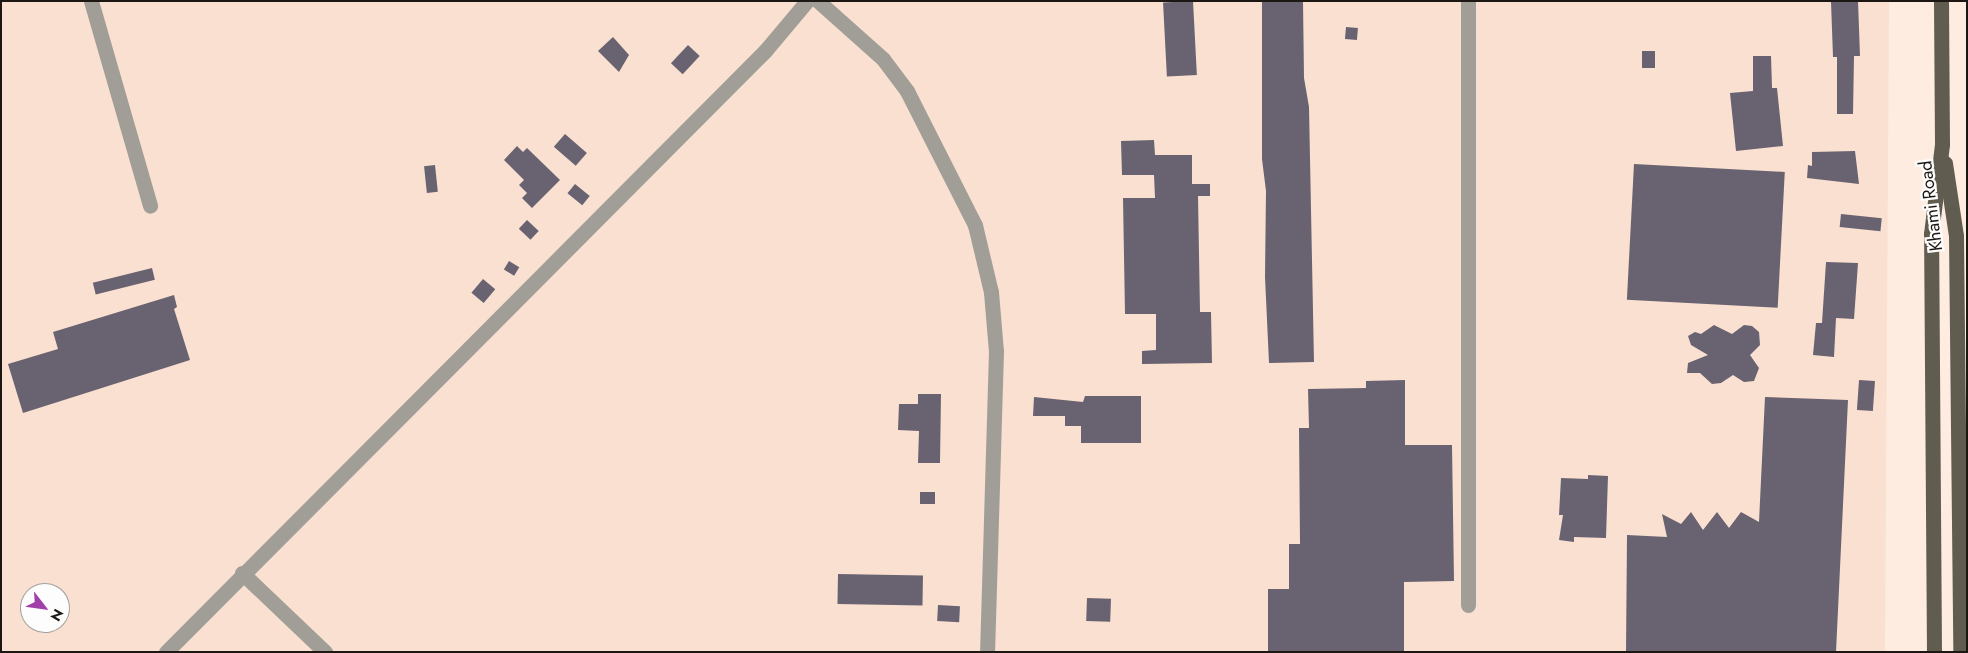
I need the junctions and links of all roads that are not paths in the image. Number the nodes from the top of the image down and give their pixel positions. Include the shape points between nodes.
1 (92, 1) edge
2 (807, 1) edge
3 (818, 1) edge
4 (1468, 1) edge
5 (1941, 1) edge
6 (1942, 144) junction
7 (150, 206) dead end
8 (242, 574) junction
9 (1468, 605) dead end
10 (166, 652) edge
11 (324, 652) edge
12 (988, 652) edge
13 (1934, 652) edge
14 (1960, 652) edge

1 - 7 street
2 - 8 street via 765,51
3 - 12 street via 883,59 907,91 975,225 991,292 996,351
4 - 9 street
5 - 6 main road
6 - 13 main road, Khami Road via 1931,234
6 - 14 main road, Khami Road via 1956,236
8 - 10 street
8 - 11 street

